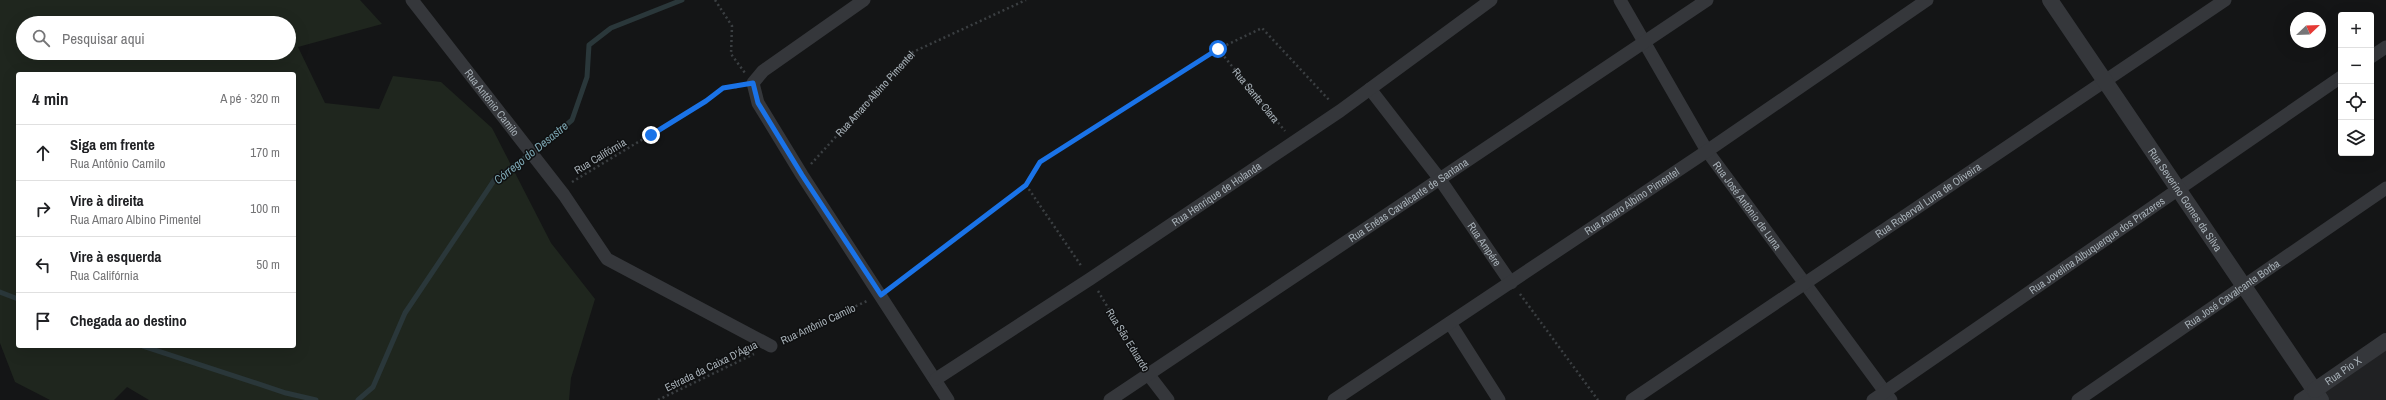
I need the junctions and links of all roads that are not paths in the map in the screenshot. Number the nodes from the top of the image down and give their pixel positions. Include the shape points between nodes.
1 (412, 0) edge
2 (864, 0) edge
3 (1491, 0) edge
4 (1620, 0) edge
5 (1707, 0) edge
6 (1927, 0) edge
7 (2050, 0) edge
8 (2225, 0) edge
9 (1644, 43) junction
10 (2386, 47) edge
11 (2374, 55) edge
12 (2338, 79) edge
13 (2104, 82) junction
14 (1370, 89) junction
15 (1707, 151) junction
16 (1439, 178) junction
17 (2386, 188) edge
18 (2177, 189) junction
19 (1511, 283) junction
20 (1804, 284) junction
21 (2244, 286) junction
22 (1450, 323) junction
23 (2386, 341) edge
24 (771, 346) road end
25 (1148, 374) junction
26 (936, 379) junction
27 (2318, 395) edge
28 (1888, 396) edge
29 (948, 400) edge
30 (1110, 400) edge
31 (1168, 400) edge
32 (1334, 400) edge
33 (1499, 400) edge
34 (1632, 400) edge
35 (1873, 400) edge
36 (2078, 400) edge
37 (2300, 400) edge

1 - 24 street, Rua Antônio Camilo via 559,190 607,259
2 - 26 street via 763,71 753,83 758,103 802,175
3 - 14 street, Rua Henrique de Holanda
4 - 9 street, Rua José Antônio de Luna
5 - 9 street, Rua Enéas Cavalcante de Santana
6 - 15 street, Rua Amaro Albino Pimentel
7 - 13 street, Rua Severino Gomes da Silva
8 - 13 street, Rua Roberval Luna de Oliveira
9 - 15 street, Rua José Antônio de Luna
9 - 16 street, Rua Enéas Cavalcante de Santana
10 - 11 street
12 - 18 street, Rua Jovelina Albuquerque dos Prazeres
13 - 18 street, Rua Severino Gomes da Silva
13 - 20 street, Rua Roberval Luna de Oliveira
14 - 16 street, Rua Ampére
14 - 26 street, Rua Henrique de Holanda via 1090,279
15 - 19 street, Rua Amaro Albino Pimentel
15 - 20 street, Rua José Antônio de Luna
16 - 19 street, Rua Ampére
16 - 25 street, Rua Enéas Cavalcante de Santana
17 - 21 street, Rua José Cavalcante Borba
18 - 21 street, Rua Severino Gomes da Silva
18 - 28 street, Rua Jovelina Albuquerque dos Prazeres
19 - 22 street, Rua Amaro Albino Pimentel
20 - 28 street, Rua José Antônio de Luna
20 - 34 street, Rua Roberval Luna de Oliveira
21 - 27 street, Rua Severino Gomes da Silva
21 - 36 street, Rua José Cavalcante Borba
22 - 32 street, Rua Amaro Albino Pimentel
22 - 33 street
23 - 27 street, Rua Pio X
25 - 30 street, Rua Enéas Cavalcante de Santana
25 - 31 street, Rua São Eduardo
26 - 29 street
27 - 37 street, Rua Pio X
28 - 35 street, Rua Jovelina Albuquerque dos Prazeres

